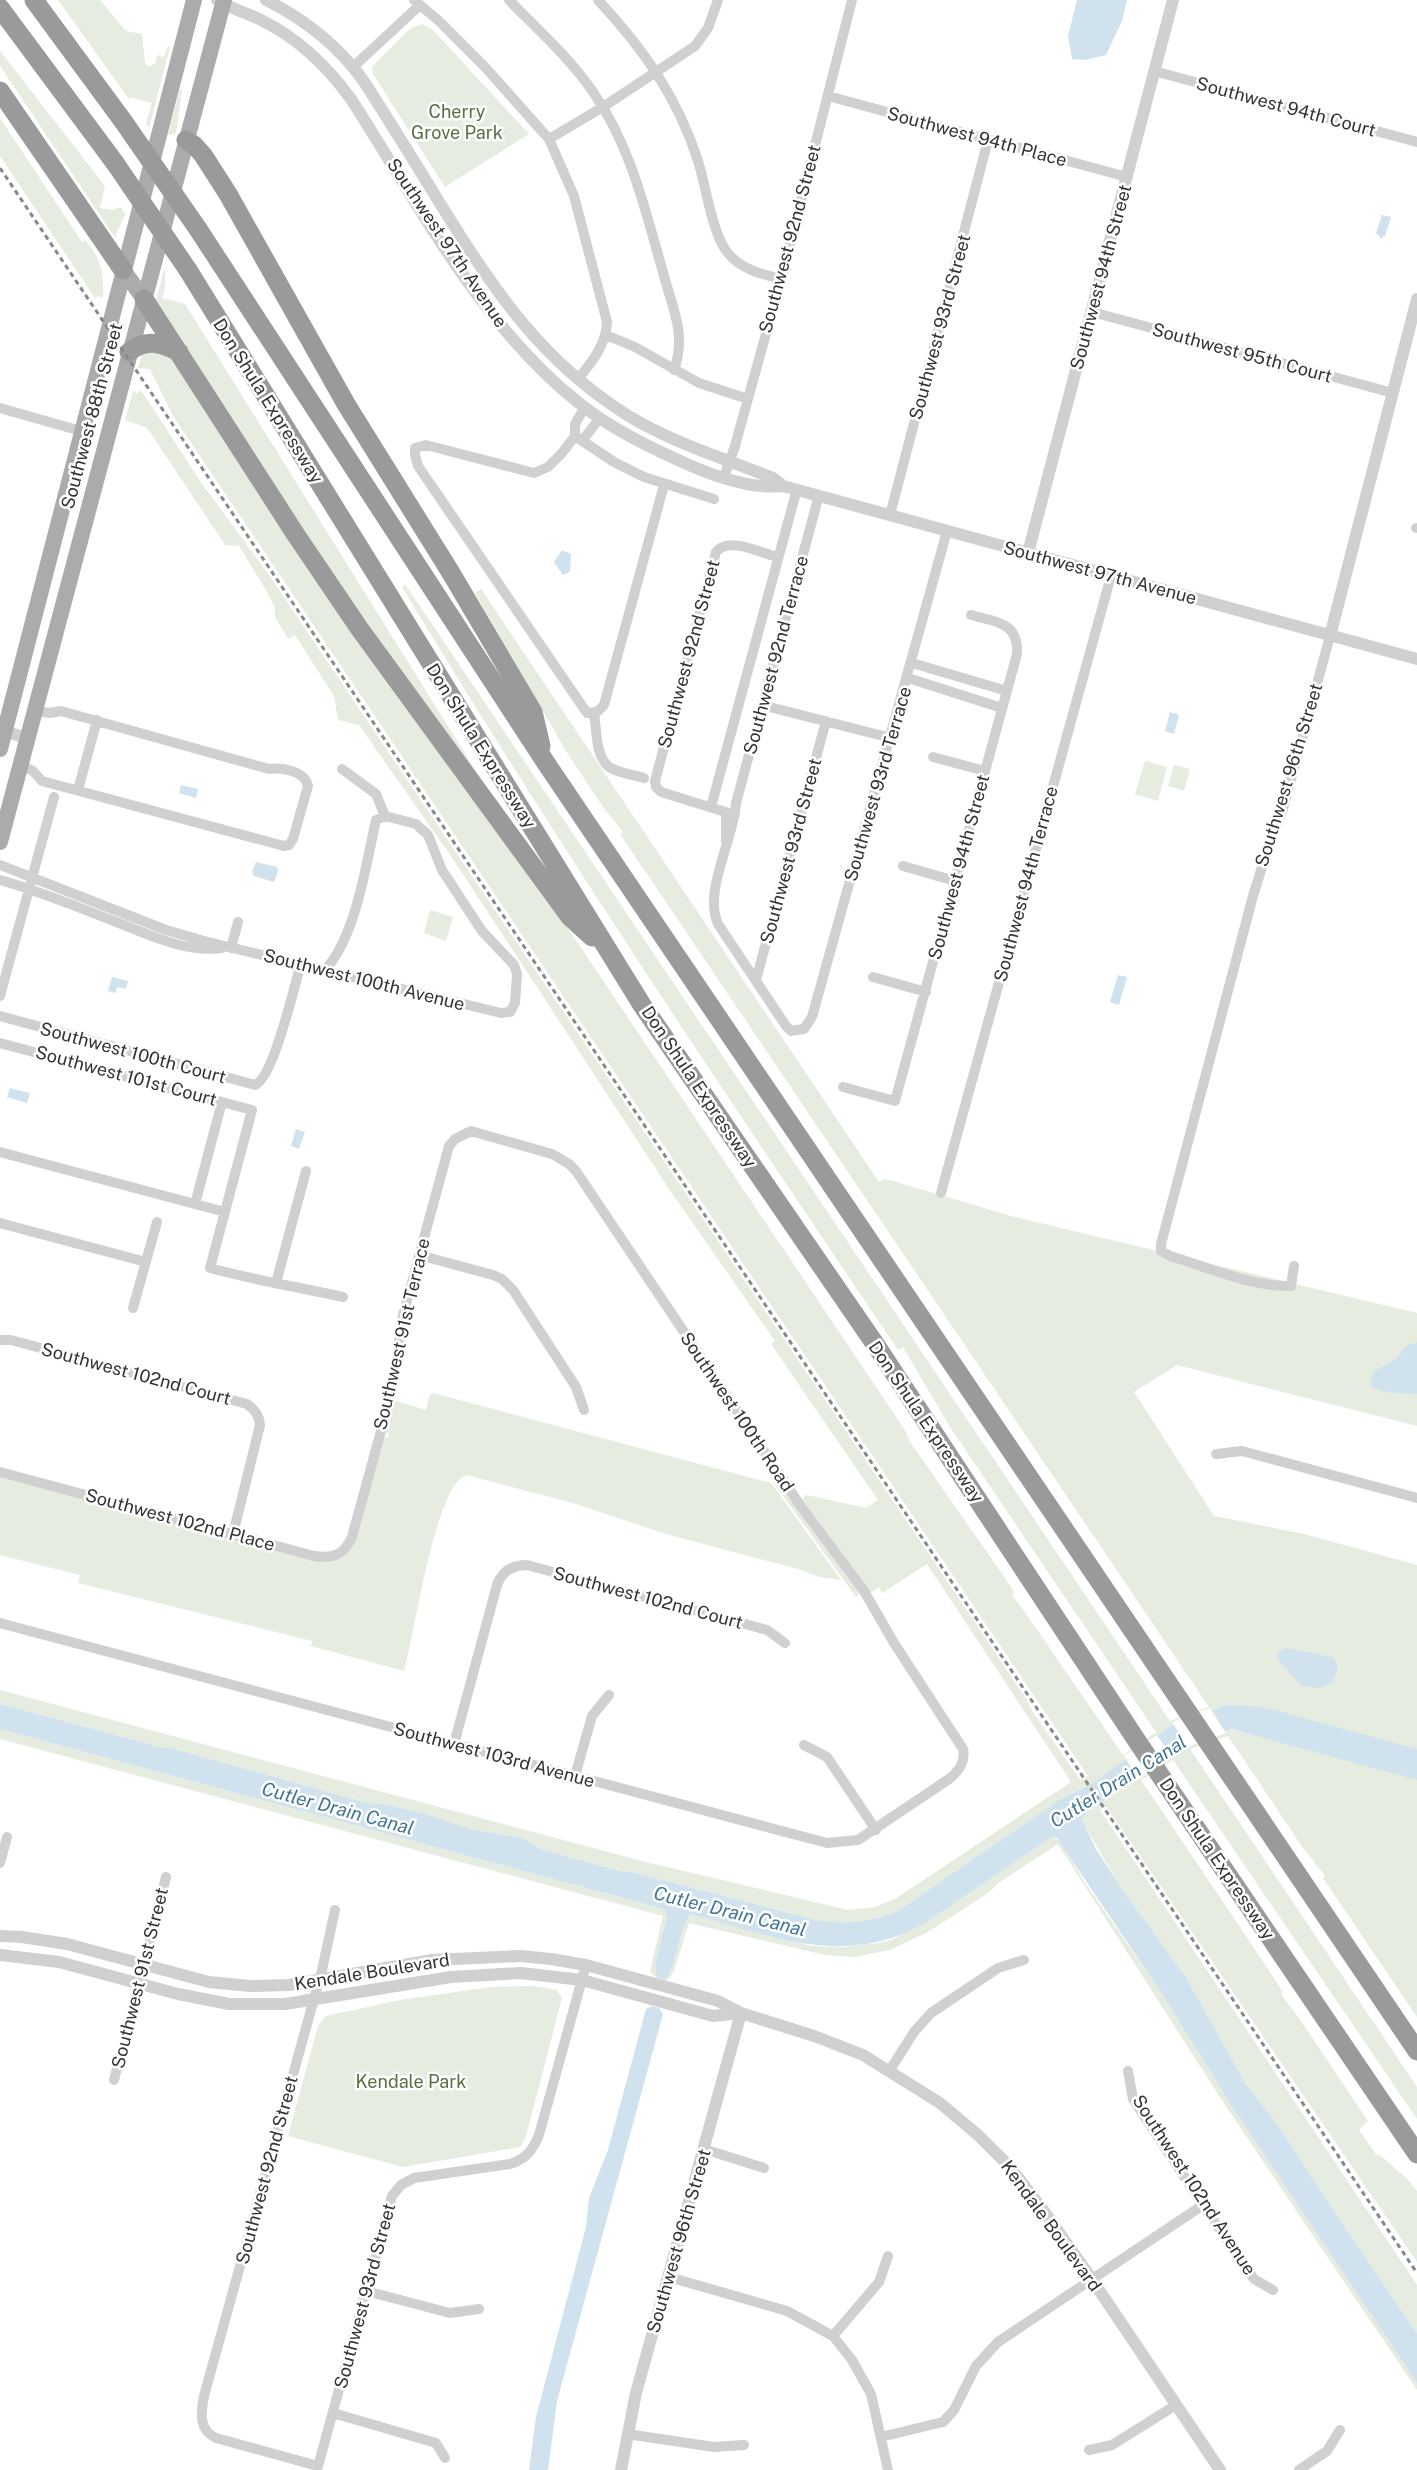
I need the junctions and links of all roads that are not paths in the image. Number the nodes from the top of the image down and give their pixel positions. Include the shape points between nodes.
1 (34, 0) edge
2 (194, 0) edge
3 (266, 0) edge
4 (509, 0) edge
5 (598, 0) edge
6 (718, 0) edge
7 (852, 0) edge
8 (1173, 0) edge
9 (221, 1) edge
10 (417, 3) edge
11 (0, 9) edge
12 (353, 67) junction
13 (1154, 71) junction
14 (657, 72) junction
15 (338, 81) junction
16 (0, 91) edge
17 (828, 96) junction
18 (603, 107) junction
19 (549, 139) junction
20 (186, 140) junction
21 (988, 140) junction
22 (1417, 142) edge
23 (155, 150) junction
24 (1127, 177) junction
25 (122, 270) junction
26 (486, 276) junction
27 (780, 279) junction
28 (471, 286) junction
29 (144, 299) junction
30 (1417, 299) edge
31 (1092, 312) junction
32 (606, 335) junction
33 (129, 352) junction
34 (179, 352) junction
35 (674, 370) junction
36 (578, 379) junction
37 (566, 392) junction
38 (1393, 393) junction
39 (748, 399) junction
40 (584, 407) junction
41 (0, 408) edge
42 (600, 418) junction
43 (81, 431) junction
44 (578, 439) junction
45 (730, 462) junction
46 (73, 467) junction
47 (724, 477) junction
48 (664, 485) junction
49 (783, 486) junction
50 (797, 489) junction
51 (819, 495) junction
52 (91, 496) junction
53 (714, 499) dead end
54 (890, 515) junction
55 (947, 531) junction
56 (1028, 553) junction
57 (777, 557) junction
58 (1111, 576) junction
59 (971, 615) dead end
60 (1330, 636) junction
61 (1417, 659) edge
62 (912, 663) junction
63 (908, 678) junction
64 (1007, 691) junction
65 (762, 705) junction
66 (1002, 708) junction
67 (34, 711) junction
68 (594, 714) junction
69 (97, 720) junction
70 (826, 721) junction
71 (3, 731) edge
72 (27, 738) junction
73 (891, 738) junction
74 (0, 749) edge
75 (933, 756) dead end
76 (544, 760) junction
77 (20, 765) junction
78 (342, 769) dead end
79 (984, 771) junction
80 (644, 778) dead end
81 (78, 790) junction
82 (54, 797) dead end
83 (710, 807) junction
84 (730, 813) junction
85 (385, 816) junction
86 (0, 842) edge
87 (0, 865) edge
88 (903, 866) dead end
89 (0, 880) edge
90 (954, 880) junction
91 (31, 883) junction
92 (238, 922) dead end
93 (229, 948) junction
94 (607, 951) junction
95 (301, 964) junction
96 (325, 970) junction
97 (873, 977) dead end
98 (756, 980) junction
99 (926, 992) junction
100 (0, 996) edge
101 (0, 1016) edge
102 (800, 1031) joint
103 (0, 1042) edge
104 (843, 1087) dead end
105 (222, 1102) junction
106 (459, 1136) joint
107 (0, 1152) edge
108 (306, 1171) dead end
109 (941, 1193) dead end
110 (195, 1204) junction
111 (225, 1212) junction
112 (157, 1222) dead end
113 (0, 1223) edge
114 (419, 1255) junction
115 (146, 1262) junction
116 (1294, 1266) dead end
117 (276, 1283) junction
118 (343, 1297) dead end
119 (133, 1308) dead end
120 (0, 1340) edge
121 (584, 1410) dead end
122 (1216, 1454) dead end
123 (0, 1472) edge
124 (1417, 1498) edge
125 (234, 1534) junction
126 (352, 1537) joint
127 (0, 1623) edge
128 (785, 1643) dead end
129 (610, 1695) dead end
130 (454, 1744) junction
131 (804, 1745) dead end
132 (964, 1760) joint
133 (575, 1776) junction
134 (876, 1830) junction
135 (7, 1836) dead end
136 (0, 1863) edge
137 (166, 1877) dead end
138 (335, 1910) dead end
139 (0, 1936) edge
140 (0, 1955) edge
141 (1024, 1960) dead end
142 (586, 1965) junction
143 (143, 1966) junction
144 (319, 1980) junction
145 (582, 1980) junction
146 (139, 1983) junction
147 (313, 2000) junction
148 (740, 2013) junction
149 (1417, 2051) edge
150 (890, 2070) junction
151 (1128, 2071) dead end
152 (114, 2080) dead end
153 (704, 2149) junction
154 (1417, 2154) edge
155 (764, 2168) dead end
156 (1202, 2205) junction
157 (888, 2256) dead end
158 (669, 2277) junction
159 (1091, 2278) junction
160 (1273, 2290) dead end
161 (366, 2291) junction
162 (479, 2309) dead end
163 (833, 2336) junction
164 (1176, 2405) junction
165 (333, 2413) junction
166 (1340, 2430) dead end
167 (627, 2434) junction
168 (881, 2437) junction
169 (744, 2445) dead end
170 (1089, 2450) dead end
171 (445, 2458) dead end
172 (318, 2468) edge
173 (621, 2470) edge
174 (888, 2470) edge
175 (1220, 2470) edge
176 (1299, 2470) edge

1 - 76 highway, Don Shula Expressway, bridge via 198,229
2 - 23 main road, Southwest 88th Street
3 - 12 street, Southwest 97th Avenue via 321,34
4 - 18 street via 573,67
5 - 14 street via 630,35
6 - 14 street via 712,21 700,40 683,56
7 - 17 street, Southwest 92nd Street
8 - 13 street, Southwest 94th Street
9 - 15 street, Southwest 97th Avenue via 290,36
9 - 20 main road, Southwest 88th Street
10 - 12 street
10 - 19 street via 485,67
11 - 94 highway, Don Shula Expressway, bridge via 115,163 188,270
12 - 15 street
12 - 26 street, Southwest 97th Avenue
13 - 22 street, Southwest 94th Court
13 - 24 street, Southwest 94th Street
14 - 18 street
14 - 27 street via 698,160 723,246 745,268
15 - 28 street, Southwest 97th Avenue
16 - 25 highway
17 - 21 street, Southwest 94th Place
17 - 27 street, Southwest 92nd Street
18 - 19 street
18 - 35 street via 621,140 635,177 676,318 681,347
19 - 32 street via 566,175 580,218 606,316
20 - 23 main road via 172,140
20 - 29 main road, Southwest 88th Street
20 - 76 highway via 203,154 228,194 346,404 533,712
21 - 24 street, Southwest 94th Place
21 - 54 street, Southwest 93rd Street
23 - 25 main road, Southwest 88th Street
24 - 31 street, Southwest 94th Street
25 - 29 main road
25 - 43 main road, Southwest 88th Street
26 - 28 street
26 - 36 street, Southwest 97th Avenue via 533,336
27 - 39 street, Southwest 92nd Street
28 - 37 street, Southwest 97th Avenue via 513,340
29 - 33 main road, Southwest 88th Street
29 - 34 highway
30 - 38 street, Southwest 96th Street
31 - 38 street, Southwest 95th Court
31 - 56 street, Southwest 94th Street
32 - 35 street via 635,347
32 - 36 street via 598,354
33 - 34 highway via 143,344 157,342
33 - 52 main road, Southwest 88th Street
34 - 94 highway via 301,543 420,714 570,917
35 - 39 street via 708,387
36 - 37 street
36 - 45 street, Southwest 97th Avenue via 612,405 651,428
37 - 40 street, Southwest 97th Avenue
38 - 60 street, Southwest 96th Street
39 - 45 street, Southwest 92nd Street
40 - 42 street, Southwest 97th Avenue
40 - 44 street via 573,431
41 - 43 street
42 - 44 street
42 - 47 street, Southwest 97th Avenue via 671,457
43 - 46 main road, Southwest 88th Street
44 - 48 street via 629,470
44 - 68 street via 556,461 534,473 426,445 417,446 414,455 418,466 582,709
45 - 47 street, Southwest 92nd Street
45 - 49 street, Southwest 97th Avenue via 773,478
46 - 52 main road via 81,490
46 - 71 main road, Southwest 88th Street
47 - 49 street, Southwest 97th Avenue via 770,487
48 - 53 street
48 - 68 street via 604,705
49 - 50 street, Southwest 97th Avenue
50 - 51 street, Southwest 97th Avenue
50 - 57 street
51 - 54 street, Southwest 97th Avenue
51 - 65 street, Southwest 92nd Terrace
52 - 67 main road, Southwest 88th Street
54 - 55 street, Southwest 97th Avenue
55 - 56 street, Southwest 97th Avenue
55 - 62 street, Southwest 93rd Terrace
56 - 58 street, Southwest 97th Avenue
57 - 83 street
57 - 83 street, Southwest 92nd Street via 730,544 721,547 714,555 656,778 657,790
58 - 60 street, Southwest 97th Avenue
58 - 109 street, Southwest 94th Terrace
59 - 64 street, Southwest 94th Street via 1003,624 1014,632 1017,654
60 - 61 street, Southwest 97th Avenue
60 - 116 street, Southwest 96th Street via 1283,809 1253,896 1165,1222 1161,1251 1241,1278 1282,1286 1291,1286
62 - 63 street, Southwest 93rd Terrace
62 - 64 street
63 - 66 street
63 - 73 street, Southwest 93rd Terrace
64 - 66 street, Southwest 94th Street
65 - 70 street
65 - 84 street, Southwest 92nd Terrace via 736,803
66 - 79 street, Southwest 94th Street
67 - 69 street via 61,711
67 - 72 main road, Southwest 88th Street
68 - 80 street via 605,762 614,769
69 - 81 street
69 - 81 street via 269,769 299,774 308,786 293,839 286,846
70 - 73 street
70 - 98 street, Southwest 93rd Street
71 - 72 street
71 - 74 main road, Southwest 88th Street
72 - 77 main road, Southwest 88th Street
73 - 102 street, Southwest 93rd Terrace via 812,1017
75 - 79 street
76 - 149 highway, Don Shula Expressway
77 - 81 street via 34,771 42,781
77 - 86 main road, Southwest 88th Street
78 - 85 street via 376,794
79 - 90 street, Southwest 94th Street
82 - 91 street
83 - 84 street
84 - 98 street, Southwest 92nd Terrace via 713,909 718,924
85 - 96 street via 376,820 350,926 333,961
85 - 96 street, Southwest 100th Avenue via 416,824 428,835 442,870 482,931 514,966 517,974 515,1005 510,1012 502,1014
87 - 91 street, Southwest 100th Avenue via 22,872
88 - 90 street
89 - 91 street, Southwest 100th Avenue
90 - 99 street, Southwest 94th Street
91 - 93 street, Southwest 100th Avenue via 166,930
91 - 100 street
92 - 93 street
93 - 95 street, Southwest 100th Avenue
94 - 154 highway, Don Shula Expressway via 875,1344 1139,1744
95 - 96 street, Southwest 100th Avenue
95 - 101 street, Southwest 100th Court via 276,1049 264,1079 256,1085
97 - 99 street
98 - 102 street, Southwest 92nd Terrace via 786,1026 791,1031
99 - 104 street, Southwest 94th Street via 895,1101
103 - 105 street, Southwest 101st Court
105 - 110 street
105 - 111 street, Southwest 101st Court via 252,1110
106 - 114 street, Southwest 91st Terrace via 447,1151
106 - 132 street, Southwest 100th Road via 475,1131 546,1152 564,1160 576,1171 800,1505 864,1591 960,1744
107 - 110 street
108 - 117 street
110 - 111 street
111 - 117 street via 210,1268
112 - 115 street
113 - 115 street
114 - 121 street via 493,1275 508,1285 576,1387
114 - 126 street, Southwest 91st Terrace via 402,1319 393,1387
115 - 119 street
117 - 118 street
120 - 125 street, Southwest 102nd Court via 11,1340 247,1404 257,1412 260,1425
122 - 124 street via 1242,1451
123 - 125 street, Southwest 102nd Place
125 - 126 street, Southwest 102nd Place via 326,1558 340,1554
127 - 130 street, Southwest 103rd Avenue
128 - 130 street, Southwest 102nd Court via 767,1630 527,1565 508,1569 497,1586
129 - 133 street via 592,1716
130 - 133 street, Southwest 103rd Avenue
131 - 134 street via 827,1756
132 - 134 street, Southwest 103rd Avenue via 949,1779
133 - 134 street, Southwest 103rd Avenue via 827,1843 858,1840
135 - 136 street
137 - 143 street, Southwest 91st Street
138 - 144 street, Southwest 92nd Street
139 - 143 street, Kendale Boulevard via 67,1944
140 - 146 street, Kendale Boulevard via 59,1962
141 - 150 street via 998,1968 931,2013 914,2032
142 - 144 street, Kendale Boulevard via 520,1956 467,1957
142 - 145 street, Southwest 93rd Street
142 - 148 street, Kendale Boulevard via 718,2001
143 - 144 street, Kendale Boulevard via 209,1982 250,1986
143 - 146 street, Southwest 91st Street
144 - 147 street, Southwest 92nd Street
145 - 147 street, Kendale Boulevard via 521,1973 474,1974
145 - 148 street, Kendale Boulevard via 712,2016
145 - 161 street, Southwest 93rd Street via 533,2148 524,2159 510,2164 419,2177 401,2185 390,2201
146 - 147 street, Kendale Boulevard via 229,2004 285,2004
146 - 152 street, Southwest 91st Street
147 - 172 street, Southwest 92nd Street via 201,2416 205,2429 216,2438
148 - 150 street, Kendale Boulevard via 863,2055
148 - 153 street, Southwest 96th Street
150 - 159 street, Kendale Boulevard via 940,2103 1000,2156
151 - 156 street, Southwest 102nd Avenue via 1133,2099
153 - 155 street
153 - 158 street, Southwest 96th Street
156 - 159 street
156 - 160 street, Southwest 102nd Avenue via 1254,2279
157 - 163 street via 879,2282
158 - 163 street via 786,2311
158 - 167 street, Southwest 96th Street
159 - 164 street, Kendale Boulevard
159 - 168 street via 989,2350 976,2366 954,2410 943,2422
161 - 162 street via 450,2313
161 - 165 street, Southwest 93rd Street
163 - 168 street via 852,2360 871,2394
164 - 170 street via 1112,2445
164 - 175 street, Kendale Boulevard
165 - 171 street via 436,2443
165 - 172 street, Southwest 93rd Street
166 - 176 street via 1327,2451
167 - 169 street via 714,2448
167 - 173 street, Southwest 96th Street
168 - 174 street

